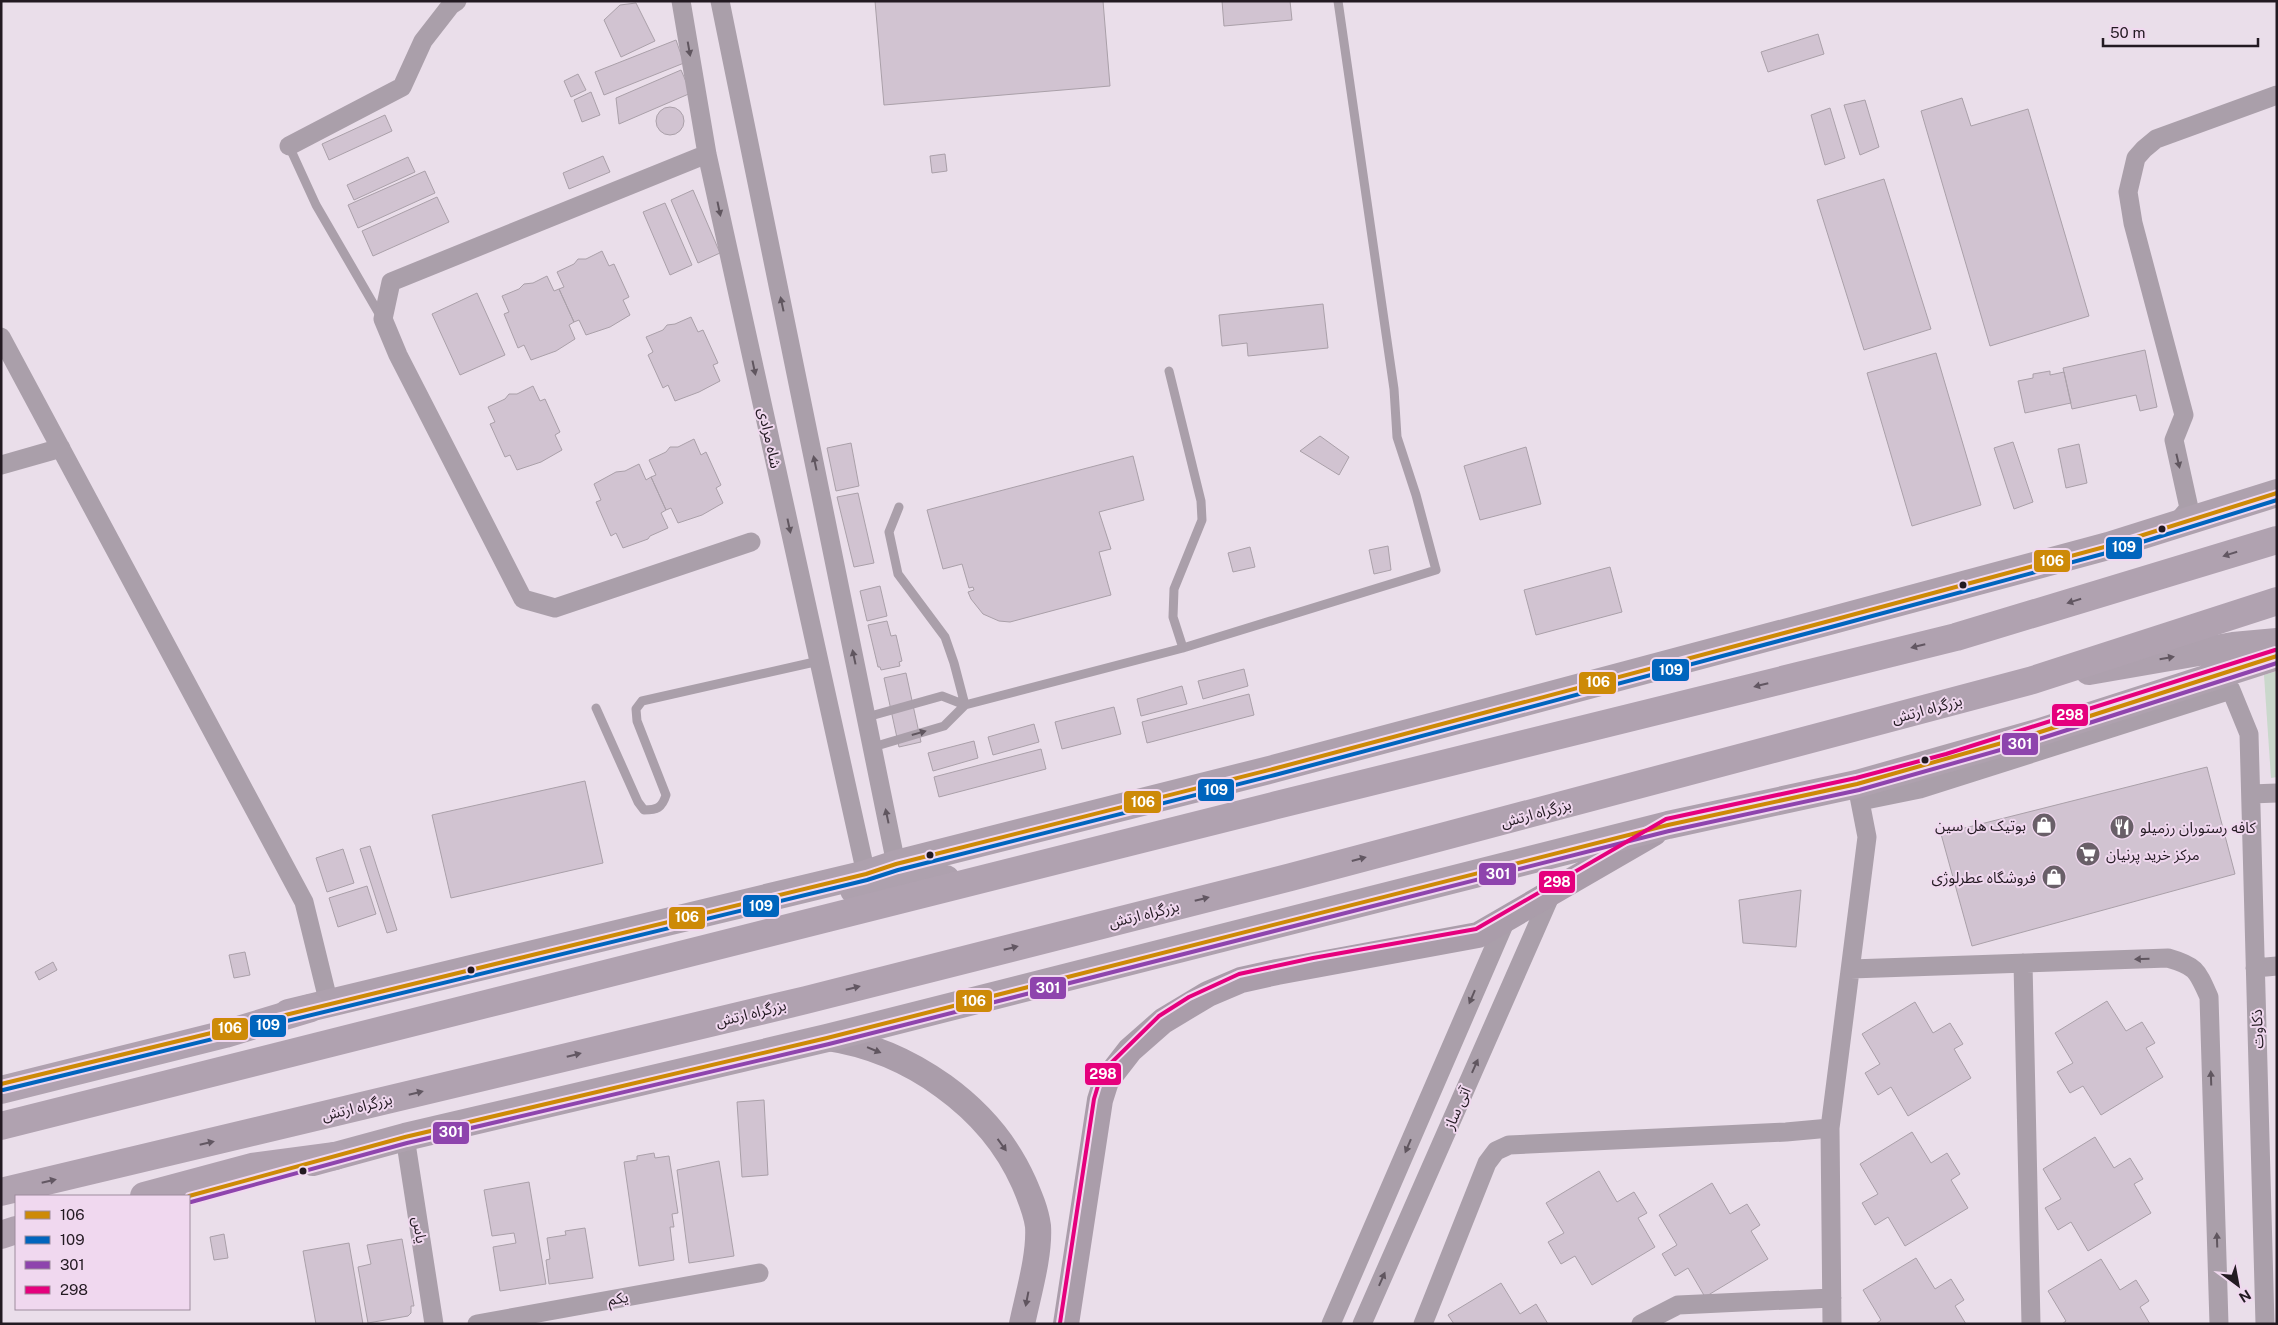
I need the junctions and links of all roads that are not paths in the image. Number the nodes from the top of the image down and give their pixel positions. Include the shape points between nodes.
1 (457, 1) edge
2 (681, 1) edge
3 (720, 1) edge
4 (1338, 1) edge
5 (2277, 95) edge
6 (289, 146) joint
7 (707, 154) junction
8 (383, 319) junction
9 (1, 337) edge
10 (1169, 371) dead end
11 (61, 448) junction
12 (1, 465) edge
13 (2277, 494) edge
14 (899, 508) dead end
15 (2174, 526) junction
16 (2277, 540) edge
17 (751, 542) dead end
18 (2277, 602) edge
19 (2277, 642) edge
20 (1183, 648) junction
21 (2277, 656) edge
22 (819, 660) junction
23 (2033, 680) junction
24 (965, 705) junction
25 (596, 708) dead end
26 (867, 717) junction
27 (872, 747) junction
28 (1859, 792) junction
29 (2250, 794) junction
30 (2277, 794) edge
31 (1668, 825) junction
32 (896, 864) junction
33 (1014, 871) junction
34 (866, 874) junction
35 (1552, 892) junction
36 (742, 904) junction
37 (1506, 920) junction
38 (2023, 963) junction
39 (2277, 966) edge
40 (1485, 968) junction
41 (2255, 968) junction
42 (1851, 969) junction
43 (1513, 980) junction
44 (320, 1006) junction
45 (827, 1038) junction
46 (1, 1084) edge
47 (1, 1090) edge
48 (2268, 1123) edge
49 (1, 1126) edge
50 (1830, 1128) junction
51 (405, 1137) junction
52 (336, 1156) junction
53 (1, 1192) edge
54 (148, 1195) edge
55 (190, 1195) edge
56 (15, 1230) edge
57 (1, 1234) edge
58 (15, 1240) edge
59 (1, 1244) edge
60 (759, 1273) dead end
61 (2271, 1294) edge
62 (1832, 1298) junction
63 (434, 1324) edge
64 (477, 1324) edge
65 (1022, 1324) edge
66 (1066, 1324) edge
67 (1331, 1324) edge
68 (1362, 1324) edge
69 (1424, 1324) edge
70 (1641, 1324) edge
71 (1832, 1324) edge
72 (2030, 1324) edge
73 (2219, 1324) edge
74 (2265, 1324) edge

1 - 6 street via 423,41 402,87
2 -> 7 street, شاه مرادی
26 -> 3 street
4 - 20 lane via 1394,389 1397,437 1436,570
5 -> 15 street via 2156,139 2136,158 2131,175 2128,192 2133,223 2184,415 2174,440 2189,508
6 - 8 lane via 316,205
7 - 8 street via 391,282
7 -> 22 street, شاه مرادی
8 - 17 street via 402,363 523,599 555,608
9 - 11 street
10 - 20 lane via 1201,502 1202,520 1174,589 1172,617
11 - 12 street
11 - 44 street via 304,902
13 - 15 main road
14 - 24 lane via 889,532 898,574 945,637
15 - 32 main road via 1292,764
16 -> 33 highway via 1956,637
18 - 23 highway, بزرگراه ارتش
23 -> 19 main road via 2233,646
20 - 24 lane
21 - 28 main road
22 - 25 lane via 642,701 636,709 637,721 666,795 656,810 644,810 638,802
22 - 34 street, شاه مرادی
53 -> 23 highway, بزرگراه ارتش via 845,990 1386,852
24 - 26 lane via 942,696
27 -> 24 lane via 944,726
26 - 27 street
32 -> 27 street
28 - 29 street, ذکاوت via 1920,789 2231,690 2249,734
28 - 31 main road
28 - 42 street via 1866,838
29 - 30 street
29 - 41 street, ذکاوت
31 - 35 main road
31 - 45 main road
32 - 34 main road
33 - 36 main road
33 - 49 highway
34 - 36 main road
35 - 37 main road
35 - 43 street, آتی ساز
36 - 44 main road
37 - 40 street, آتی ساز
37 - 66 main road via 1463,939 1241,980 1178,1011 1130,1050 1106,1081 1100,1100
38 - 42 street
38 - 72 street
73 -> 38 street via 2209,997 2200,977 2190,965 2168,958
39 - 41 street
40 - 43 street via 1500,963 1510,968
40 -> 67 street, آتی ساز
41 - 48 street, ذکاوت
42 - 50 street
68 -> 43 street, آتی ساز
44 - 46 main road
44 - 47 highway via 225,1034
45 - 51 main road
45 -> 65 main road via 860,1044 923,1073 977,1114 1010,1156 1032,1202 1038,1227
48 - 61 street, ذکاوت
50 - 62 street
50 - 69 street via 1509,1145 1496,1151 1488,1163
51 - 52 main road
51 - 63 street, یاس
52 - 54 highway via 252,1167
52 - 55 main road
56 - 57 highway
58 - 59 main road
60 - 64 street, یکم
61 - 74 street, ذکاوت
62 - 70 street via 1678,1305
62 - 71 street

